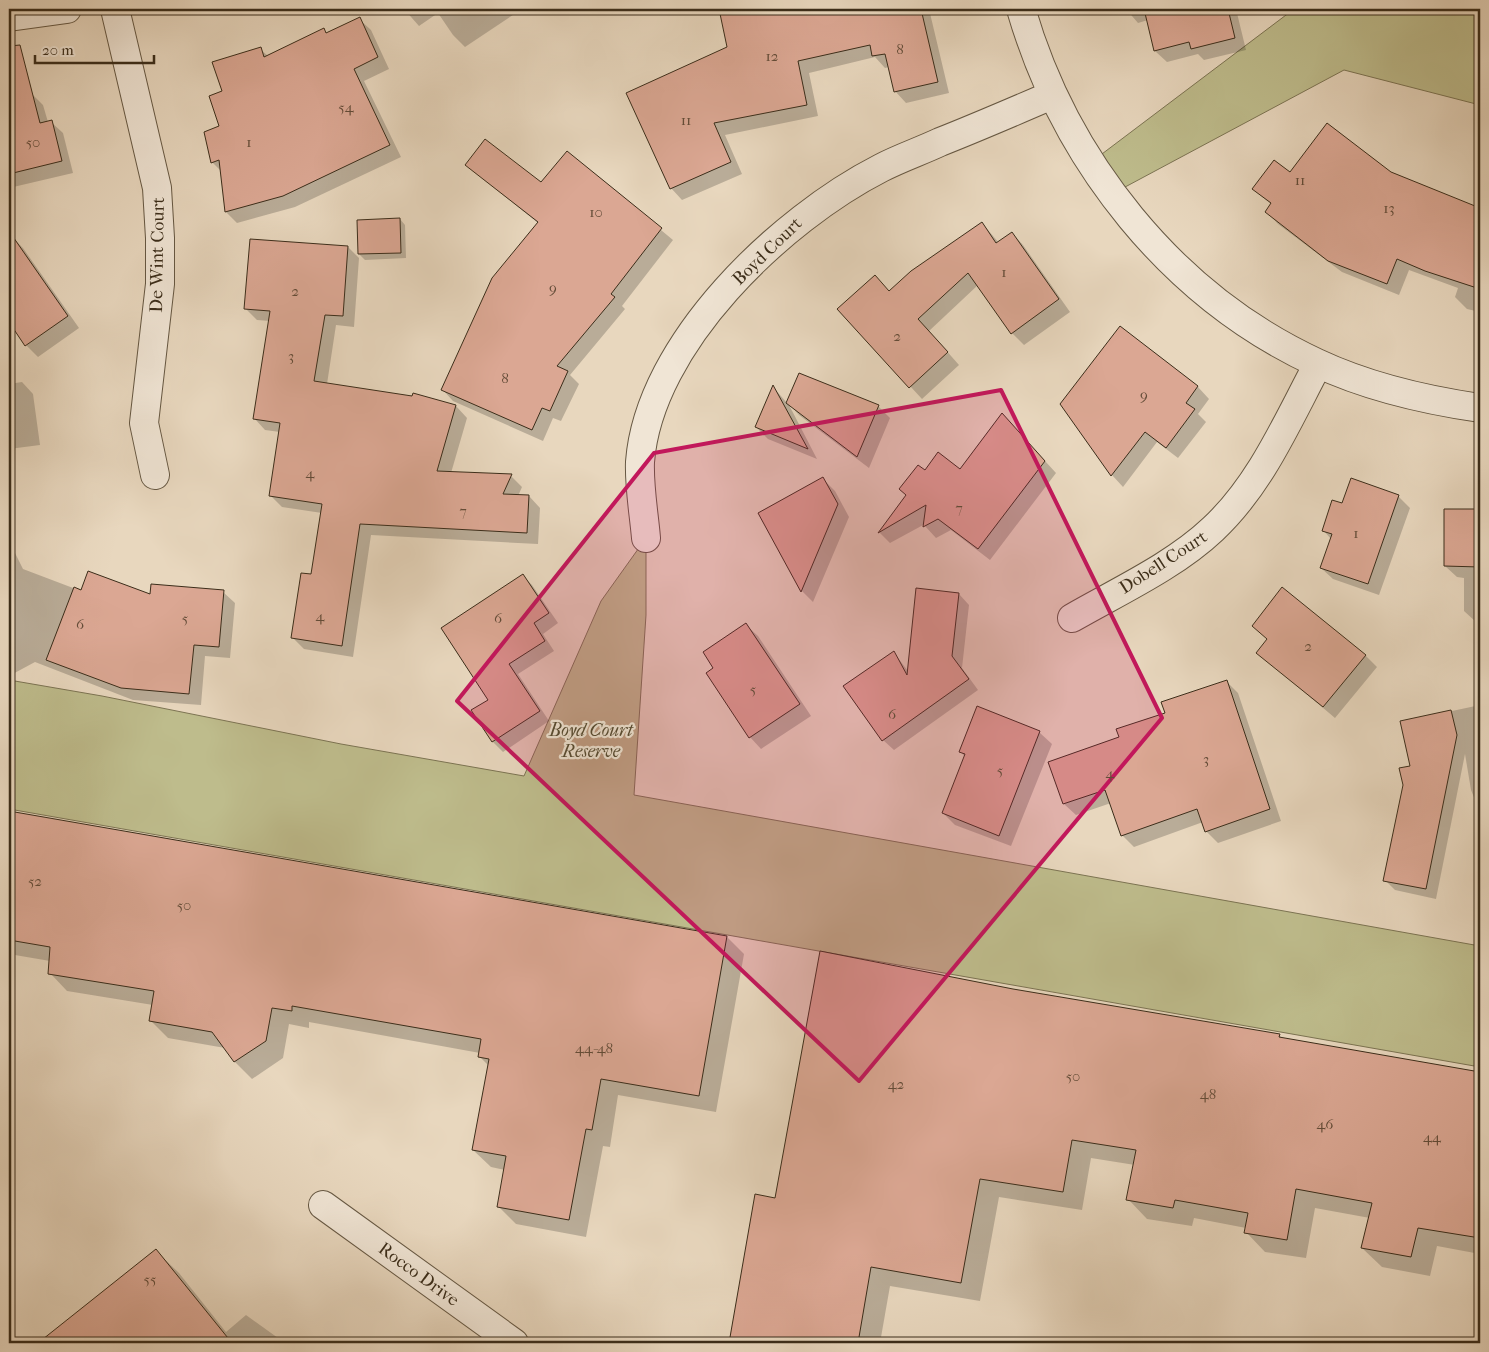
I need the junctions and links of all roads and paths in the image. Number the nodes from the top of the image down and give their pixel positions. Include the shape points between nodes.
1 (67, 9) edge
2 (115, 9) edge
3 (1021, 9) edge
4 (9, 17) edge
5 (1052, 95) junction
6 (1318, 364) junction
7 (1480, 408) edge
8 (155, 475) dead end
9 (646, 538) dead end
10 (1072, 618) dead end
11 (324, 1205) dead end
12 (514, 1343) edge

1 - 4 street
2 - 8 street, De Wint Court via 159,205 160,284 144,422
3 - 5 street
5 - 6 street via 1105,185 1154,245 1240,318 1276,343
5 - 9 street, Boyd Court via 882,167 848,186 788,229 730,287 704,318 673,366 646,428 640,463
6 - 7 street via 1381,388
6 - 10 street, Dobell Court via 1260,472 1228,514 1205,536 1171,560
11 - 12 street, Rocco Drive

